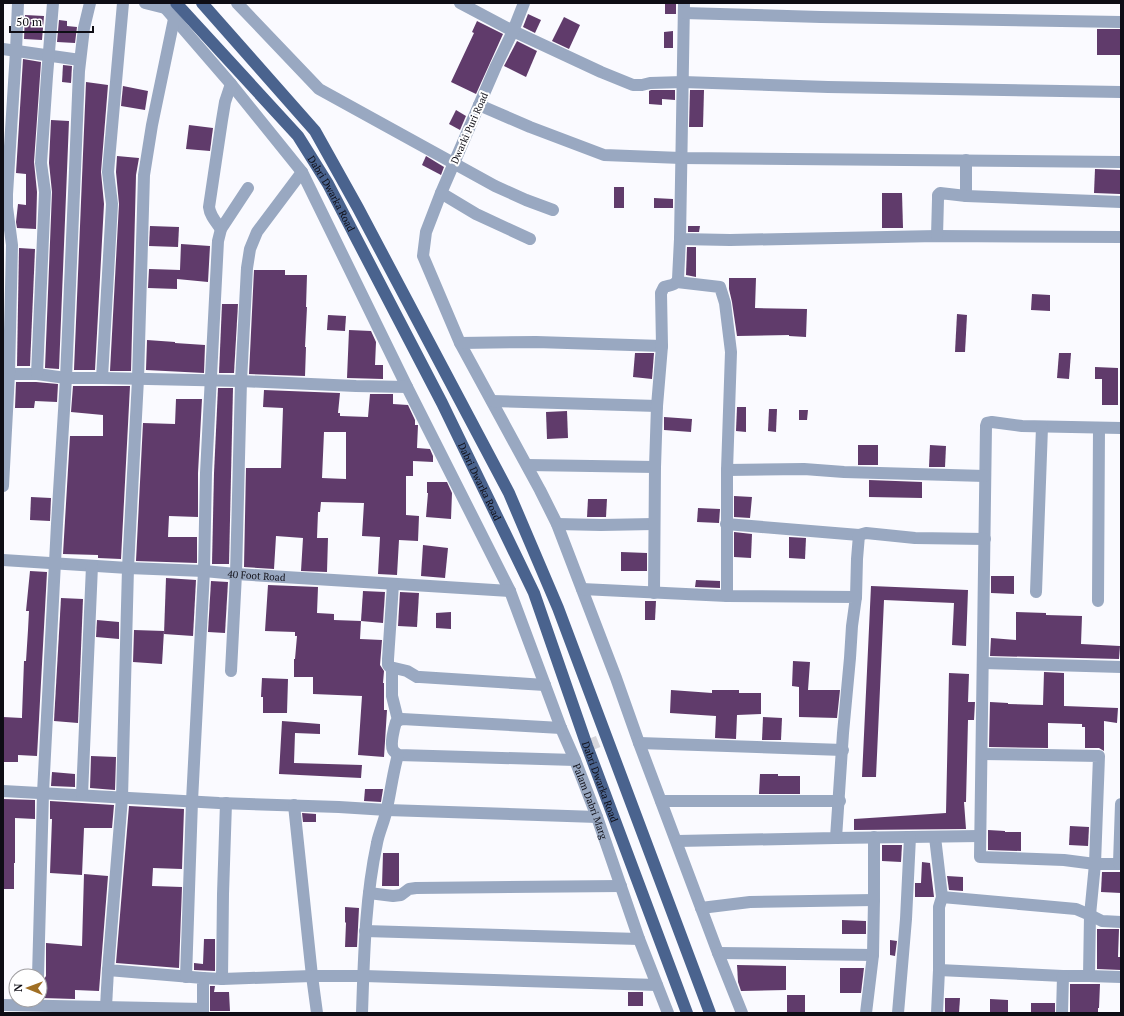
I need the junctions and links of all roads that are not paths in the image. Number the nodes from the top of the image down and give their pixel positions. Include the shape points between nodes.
1 (18, 3) edge
2 (53, 3) edge
3 (90, 3) edge
4 (124, 3) edge
5 (145, 3) edge
6 (202, 3) edge
7 (460, 3) edge
8 (524, 3) edge
9 (239, 4) edge
10 (168, 5) edge
11 (684, 8) edge
12 (174, 19) junction
13 (1121, 22) edge
14 (514, 32) junction
15 (3, 49) edge
16 (16, 51) junction
17 (48, 56) junction
18 (80, 60) junction
19 (683, 82) junction
20 (231, 84) junction
21 (1121, 92) edge
22 (479, 105) junction
23 (682, 158) junction
24 (966, 160) junction
25 (1121, 162) edge
26 (454, 163) junction
27 (302, 172) junction
28 (248, 188) dead end
29 (441, 193) junction
30 (966, 196) junction
31 (1121, 202) edge
32 (553, 210) dead end
33 (221, 229) junction
34 (937, 236) junction
35 (1121, 237) edge
36 (530, 239) dead end
37 (680, 239) junction
38 (677, 282) junction
39 (460, 343) junction
40 (662, 346) junction
41 (6, 374) edge
42 (37, 374) junction
43 (66, 378) junction
44 (102, 378) junction
45 (138, 379) junction
46 (212, 380) junction
47 (241, 381) junction
48 (407, 387) junction
49 (492, 401) junction
50 (657, 406) junction
51 (1042, 427) junction
52 (1099, 428) junction
53 (1121, 428) edge
54 (527, 465) junction
55 (655, 467) junction
56 (726, 470) junction
57 (985, 476) junction
58 (3, 486) edge
59 (556, 524) junction
60 (654, 524) junction
61 (726, 524) junction
62 (859, 535) junction
63 (985, 539) junction
64 (3, 560) edge
65 (55, 563) junction
66 (92, 566) junction
67 (128, 568) junction
68 (204, 571) junction
69 (236, 574) junction
70 (393, 584) junction
71 (582, 589) junction
72 (510, 591) junction
73 (1036, 592) dead end
74 (654, 593) junction
75 (726, 596) junction
76 (856, 597) junction
77 (1098, 601) dead end
78 (983, 663) junction
79 (1121, 667) edge
80 (392, 668) junction
81 (231, 671) dead end
82 (545, 685) junction
83 (398, 720) junction
84 (561, 728) junction
85 (639, 743) junction
86 (843, 750) junction
87 (982, 754) junction
88 (398, 755) junction
89 (575, 760) junction
90 (3, 791) edge
91 (43, 794) junction
92 (82, 796) junction
93 (122, 798) junction
94 (192, 801) junction
95 (661, 801) junction
96 (840, 801) junction
97 (226, 803) junction
98 (1121, 804) edge
99 (294, 805) junction
100 (387, 810) junction
101 (597, 817) junction
102 (980, 836) junction
103 (874, 837) junction
104 (910, 837) junction
105 (935, 837) junction
106 (836, 838) junction
107 (676, 841) junction
108 (1095, 864) junction
109 (1120, 864) edge
110 (621, 886) junction
111 (369, 894) junction
112 (942, 897) junction
113 (874, 900) junction
114 (701, 908) junction
115 (1090, 915) junction
116 (1121, 922) edge
117 (365, 931) junction
118 (639, 939) junction
119 (718, 953) junction
120 (872, 955) junction
121 (38, 968) edge
122 (108, 970) junction
123 (938, 970) junction
124 (312, 976) junction
125 (364, 976) junction
126 (1063, 976) junction
127 (1089, 976) junction
128 (186, 977) junction
129 (1121, 977) edge
130 (202, 978) junction
131 (222, 979) junction
132 (657, 985) junction
133 (48, 1007) edge
134 (106, 1007) junction
135 (84, 1010) edge
136 (126, 1010) edge
137 (203, 1011) edge
138 (317, 1013) edge
139 (362, 1013) edge
140 (668, 1013) edge
141 (687, 1013) edge
142 (710, 1013) edge
143 (742, 1013) edge
144 (866, 1013) edge
145 (898, 1013) edge
146 (937, 1013) edge
147 (1062, 1013) edge

1 - 16 street
2 - 17 street
3 - 18 street
4 - 44 street via 108,172 112,204
5 - 10 street
6 - 142 main road, Dabri Dwarka Road via 315,131 366,222 508,493 558,608
7 - 14 street
8 - 14 street, Dwarki Puri Road
9 - 26 street via 319,89
10 - 12 street, Palam Dabri Marg
10 - 141 main road, Dabri Dwarka Road via 298,136 328,184 442,403 534,593 587,746
11 - 13 street via 821,17
11 - 19 street
12 - 20 street, Palam Dabri Marg
12 - 45 street via 144,175
14 - 19 street via 633,85
14 - 22 street, Dwarki Puri Road
15 - 16 street
16 - 17 street
16 - 41 street via 7,194 12,245
17 - 18 street
17 - 42 street via 41,163 45,192
18 - 43 street
19 - 21 street
19 - 23 street
20 - 27 street, Palam Dabri Marg
20 - 33 street via 225,102 209,207 212,217
22 - 23 street via 604,154
22 - 26 street, Dwarki Puri Road
23 - 24 street
23 - 37 street
24 - 25 street
24 - 30 street
26 - 29 street, Dwarki Puri Road
26 - 32 street via 495,186
27 - 47 street via 257,232 250,249
27 - 48 street, Palam Dabri Marg
28 - 33 street
29 - 36 street via 476,214
29 - 39 street, Dwarki Puri Road via 426,232 423,256
30 - 31 street
30 - 34 street via 940,193 938,195
33 - 46 street via 218,241
34 - 35 street
34 - 37 street
37 - 38 street
38 - 40 street via 664,287 661,293
38 - 56 street via 720,287 723,294 731,352
39 - 40 street via 536,342
39 - 49 street
40 - 50 street
41 - 42 street
41 - 58 street
42 - 43 street
43 - 44 street
43 - 65 street
44 - 45 street
45 - 46 street
45 - 67 street
46 - 47 street
46 - 68 street via 206,473
47 - 48 street
47 - 69 street
48 - 72 street, Palam Dabri Marg
49 - 50 street
49 - 54 street
50 - 55 street
51 - 52 street
51 - 57 street via 987,423
51 - 73 street
52 - 53 street
52 - 77 street
54 - 55 street
54 - 59 street
55 - 60 street
56 - 57 street via 804,469
56 - 61 street
57 - 63 street
59 - 60 street
59 - 71 street
60 - 74 street
61 - 62 street
61 - 75 street
62 - 63 street
62 - 76 street
63 - 78 street
64 - 65 street, 40 Foot Road
65 - 66 street, 40 Foot Road
65 - 91 street
66 - 67 street, 40 Foot Road
66 - 92 street
67 - 68 street, 40 Foot Road
67 - 93 street
68 - 69 street, 40 Foot Road
68 - 94 street
69 - 70 street, 40 Foot Road
69 - 81 street
70 - 72 street, 40 Foot Road
70 - 80 street via 388,658 388,666
71 - 74 street
71 - 85 street
72 - 82 street, Palam Dabri Marg
74 - 75 street
75 - 76 street
76 - 86 street
78 - 79 street
78 - 87 street
80 - 82 street via 420,677
80 - 83 street via 392,696
82 - 84 street, Palam Dabri Marg
83 - 84 street
83 - 88 street via 394,728 392,746
84 - 89 street, Palam Dabri Marg
85 - 86 street
85 - 95 street
86 - 96 street
87 - 102 street
87 - 108 street via 1099,756
88 - 89 street
88 - 100 street
89 - 101 street, Palam Dabri Marg
90 - 91 street
91 - 92 street
91 - 121 street
92 - 93 street
93 - 94 street
93 - 122 street
94 - 97 street
94 - 128 street
95 - 96 street
95 - 107 street
96 - 106 street
97 - 99 street
97 - 131 street
98 - 109 street
99 - 100 street
99 - 124 street
100 - 101 street
100 - 111 street via 377,843
101 - 110 street, Palam Dabri Marg
102 - 105 street
102 - 108 street via 980,857 1064,860
103 - 104 street
103 - 106 street
103 - 113 street
104 - 105 street
104 - 145 street
105 - 112 street
106 - 107 street
107 - 114 street
108 - 109 street
108 - 115 street
110 - 111 street via 416,888 393,896
110 - 118 street, Palam Dabri Marg
111 - 117 street
112 - 115 street via 1076,909
112 - 123 street via 939,907
113 - 114 street via 750,902
113 - 120 street
114 - 119 street
115 - 116 street via 1102,921
115 - 127 street
117 - 118 street
117 - 125 street
118 - 132 street, Palam Dabri Marg
119 - 120 street
119 - 143 street
120 - 144 street
122 - 128 street
122 - 134 street
123 - 126 street
123 - 146 street
124 - 125 street
124 - 131 street
124 - 138 street
125 - 132 street
125 - 139 street
126 - 127 street
126 - 147 street
127 - 129 street
128 - 130 street
130 - 131 street
130 - 137 street
132 - 140 street, Palam Dabri Marg
133 - 135 street
134 - 135 street
134 - 136 street
136 - 137 street

